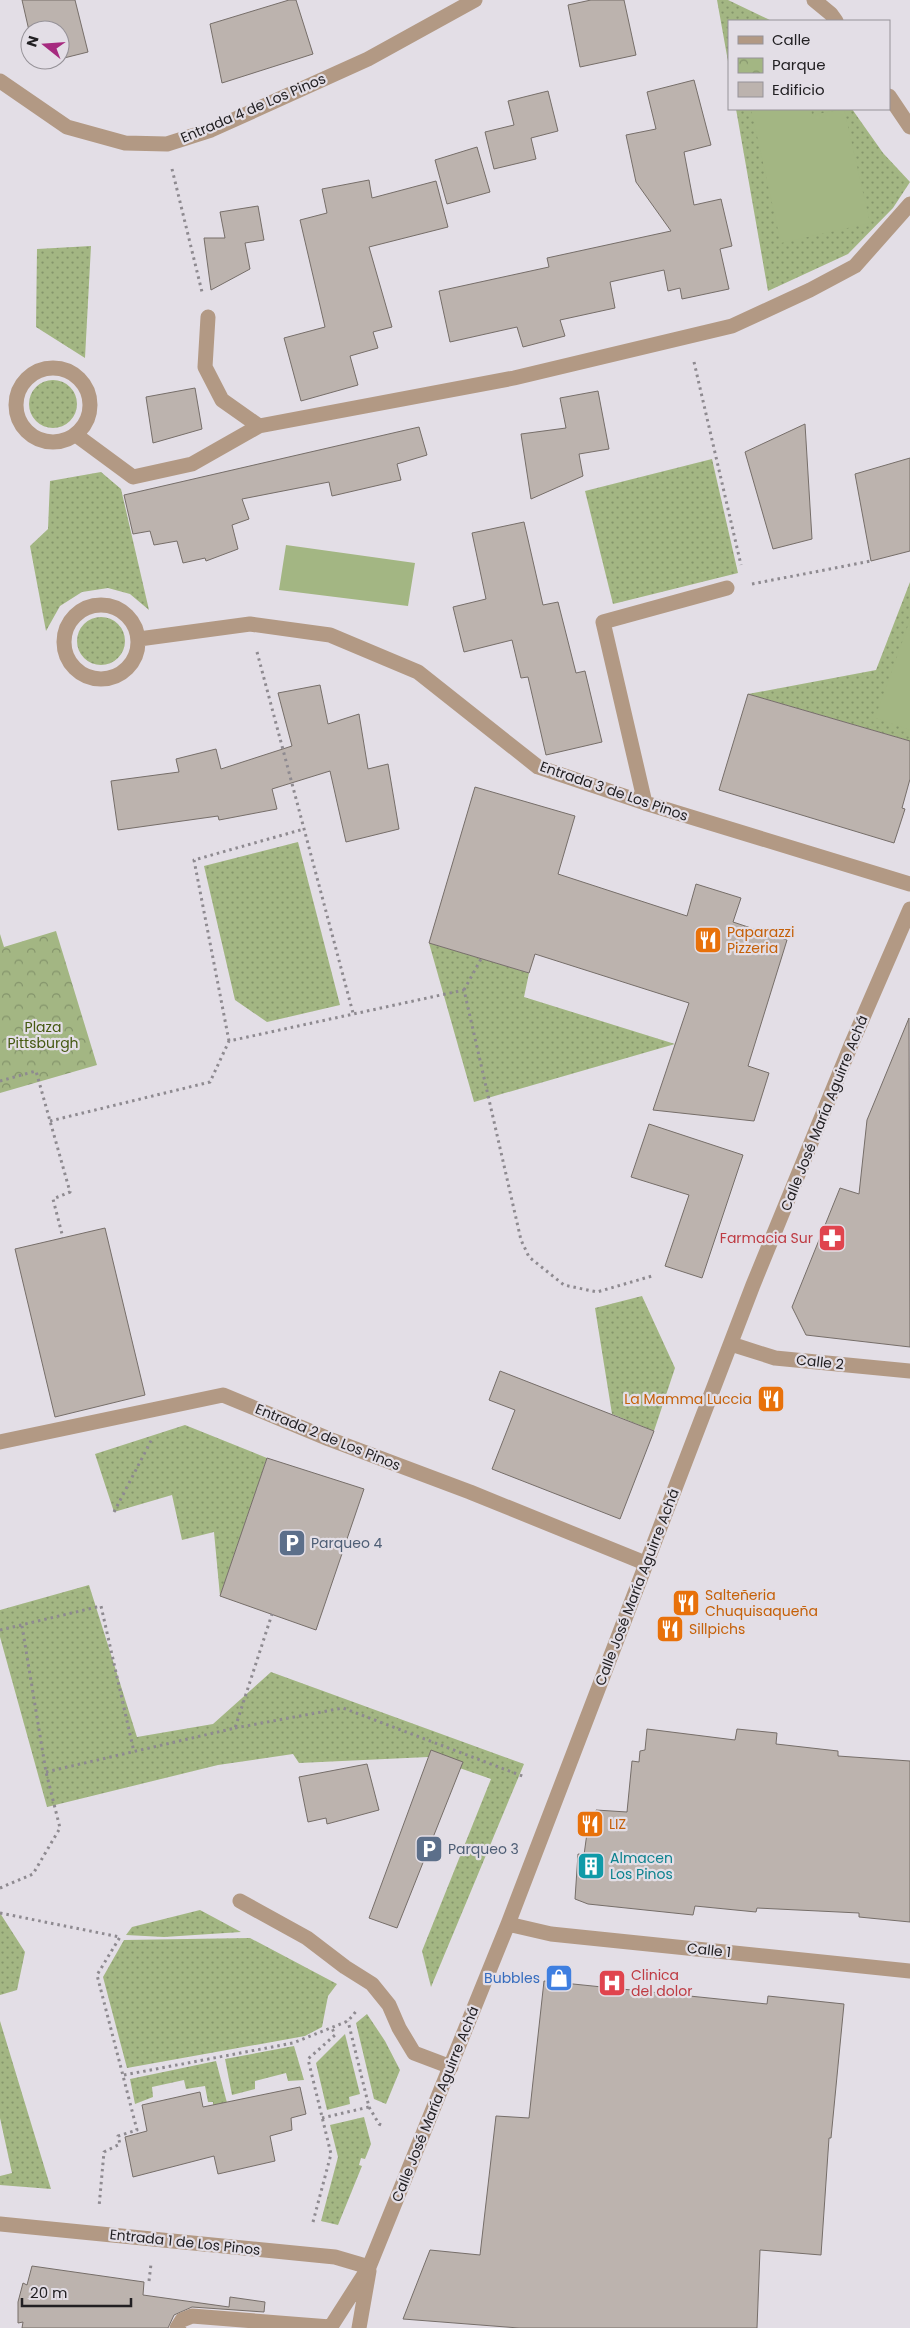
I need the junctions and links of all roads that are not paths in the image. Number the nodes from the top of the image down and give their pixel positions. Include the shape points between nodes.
1 (475, 0) edge
2 (814, 0) edge
3 (835, 20) edge
4 (0, 81) edge
5 (890, 97) edge
6 (910, 127) edge
7 (910, 204) edge
8 (208, 317) road end
9 (259, 426) junction
10 (76, 435) junction
11 (727, 588) road end
12 (138, 639) junction
13 (645, 803) junction
14 (910, 884) edge
15 (909, 914) edge
16 (731, 1344) junction
17 (910, 1371) edge
18 (0, 1442) edge
19 (646, 1563) junction
20 (240, 1901) dead end
21 (508, 1924) junction
22 (910, 1971) edge
23 (451, 2067) junction
24 (0, 2224) edge
25 (369, 2267) junction
26 (177, 2328) edge
27 (330, 2328) edge
28 (359, 2328) edge

1 - 4 street, Entrada 4 de Los Pinos via 368,59 211,130 166,144 125,143 67,127
2 - 3 street
5 - 6 street
7 - 9 street via 855,266 732,326 514,378
8 - 9 street via 205,367 222,400
9 - 10 street via 192,464 133,477
10 - 10 street via 89,415 87,391 82,382 63,369 40,370 22,383 15,405 17,418 31,436 54,443
11 - 13 street via 603,622
12 - 12 street via 131,618 122,610 100,605 89,607 71,620 64,642 71,664 80,673 102,680 125,671 133,662 138,651
12 - 13 street, Entrada 3 de Los Pinos via 250,624 330,635 418,672 538,767
13 - 14 street, Entrada 3 de Los Pinos
15 - 16 street, Calle José María Aguirre Achá via 851,1045
16 - 17 street, Calle 2 via 775,1358
16 - 19 street, Calle José María Aguirre Achá
18 - 19 street, Entrada 2 de Los Pinos via 223,1395
19 - 21 street, Calle José María Aguirre Achá
20 - 23 street via 307,1938 372,1984 390,2005 414,2053
21 - 22 street, Calle 1 via 551,1934
21 - 23 street, Calle José María Aguirre Achá
23 - 25 street, Calle José María Aguirre Achá
24 - 25 street, Entrada 1 de Los Pinos via 335,2257
25 - 27 street, Calle José María Aguirre Achá
25 - 28 street, Calle José María Aguirre Achá
26 - 27 street via 182,2320 192,2316

